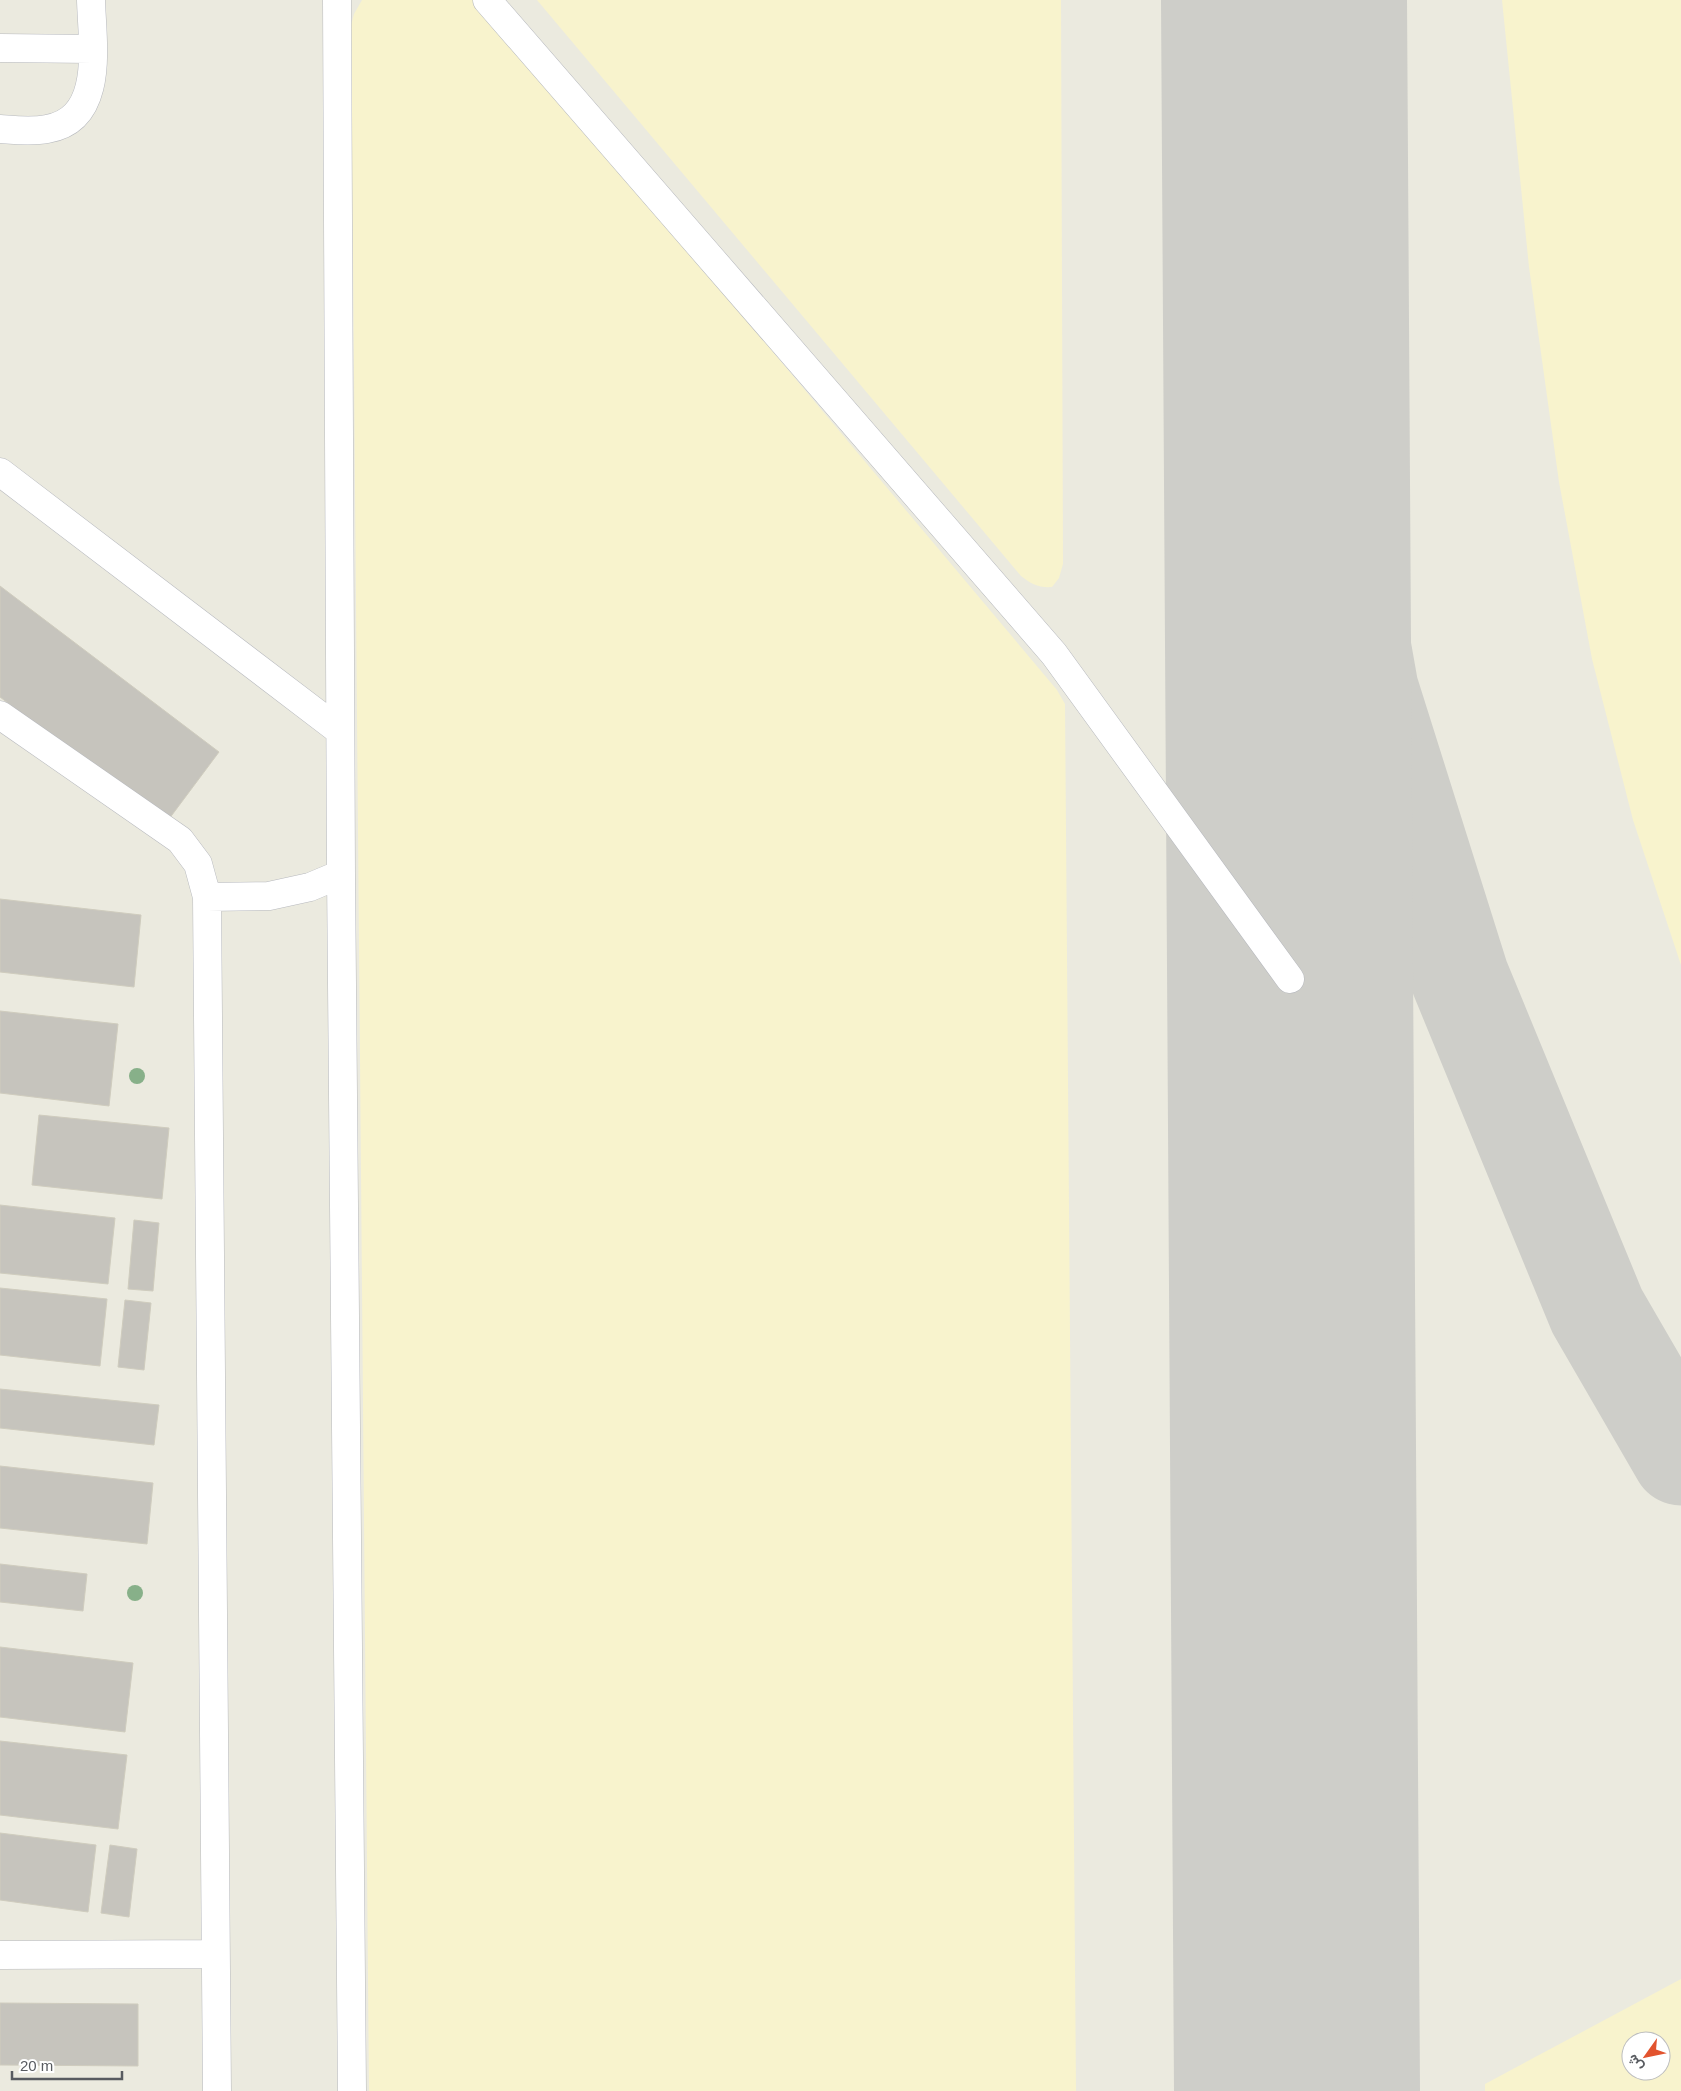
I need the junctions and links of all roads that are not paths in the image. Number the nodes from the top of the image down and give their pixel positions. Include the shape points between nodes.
1 (91, 0) edge
2 (338, 0) edge
3 (487, 0) edge
4 (0, 48) edge
5 (92, 50) junction
6 (0, 129) edge
7 (0, 472) edge
8 (0, 715) edge
9 (340, 731) junction
10 (341, 874) junction
11 (208, 897) junction
12 (1290, 979) dead end
13 (216, 1954) junction
14 (0, 1955) edge
15 (216, 2091) edge
16 (352, 2091) edge

1 - 5 lane
2 - 9 lane
3 - 12 lane via 1054,654
4 - 5 lane
5 - 6 lane via 90,89 78,111 49,129
7 - 9 lane
8 - 11 lane via 180,840 198,864
9 - 10 lane
10 - 11 lane via 310,887 269,896
10 - 16 lane
11 - 13 lane
13 - 14 lane
13 - 15 lane

